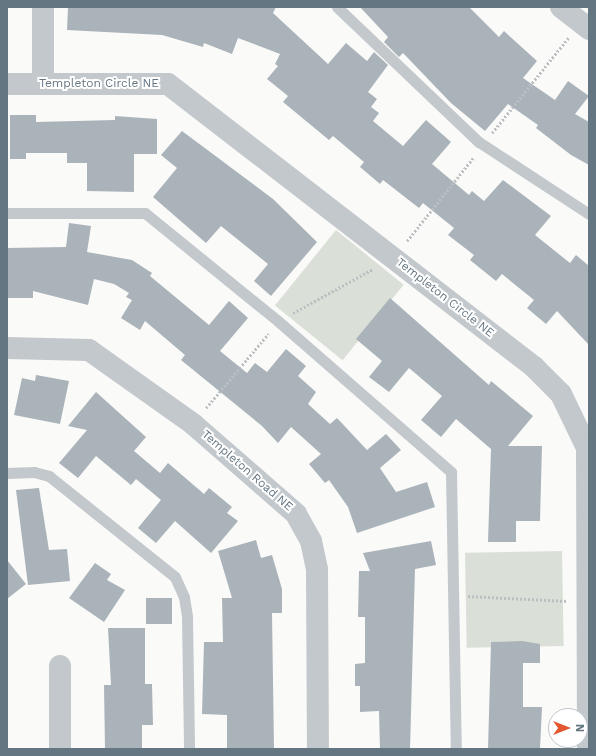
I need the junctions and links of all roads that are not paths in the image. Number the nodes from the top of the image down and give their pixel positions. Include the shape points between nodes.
1 (43, 7) edge
2 (337, 7) edge
3 (561, 7) edge
4 (589, 29) edge
5 (7, 84) edge
6 (43, 84) junction
7 (7, 213) edge
8 (589, 214) edge
9 (7, 348) edge
10 (7, 473) edge
11 (588, 602) edge
12 (60, 666) dead end
13 (60, 749) edge
14 (189, 749) edge
15 (318, 749) edge
16 (456, 749) edge
17 (588, 749) edge

1 - 6 street
2 - 8 lane via 479,142
3 - 4 street
5 - 6 street, Templeton Circle NE
6 - 11 street, Templeton Circle NE via 168,84 534,367 561,394 575,418 587,448
7 - 16 lane via 145,213 278,321 451,472
9 - 15 street, Templeton Road NE via 89,350 193,424 296,514 311,541 318,591
10 - 14 lane via 34,472 50,476 174,577 184,597 187,617
11 - 17 street, Templeton Circle NE
12 - 13 street

